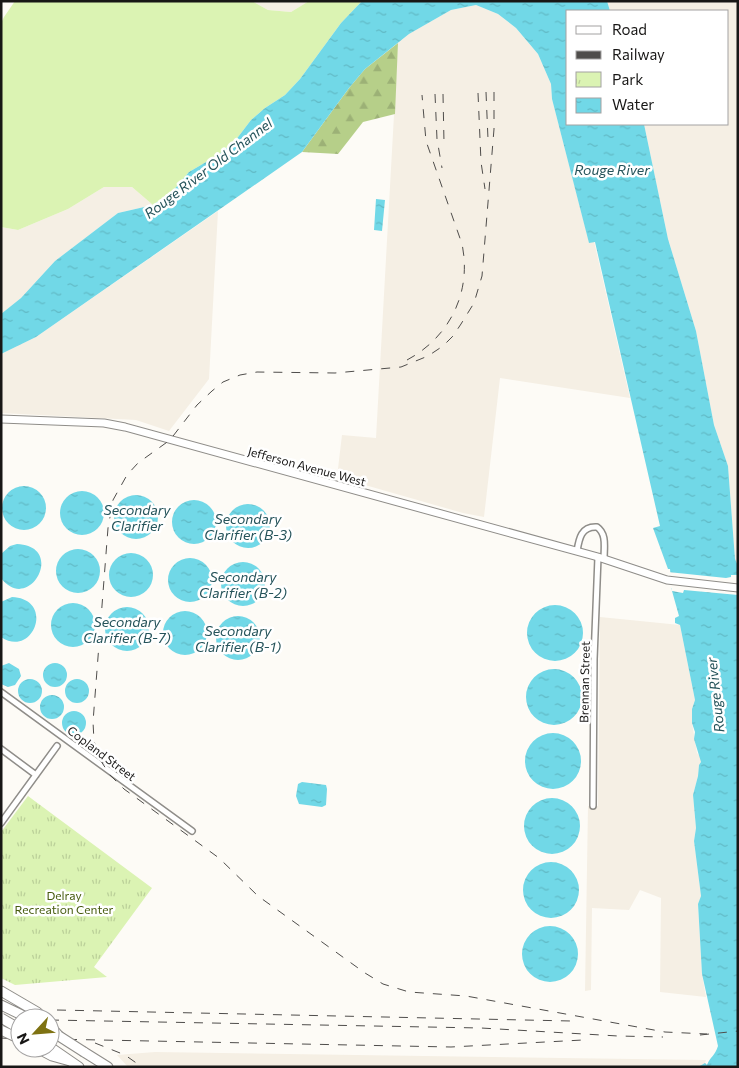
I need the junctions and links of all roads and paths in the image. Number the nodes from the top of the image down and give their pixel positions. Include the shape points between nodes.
1 (1, 419) edge
2 (577, 552) junction
3 (601, 558) junction
4 (738, 588) edge
5 (1, 692) edge
6 (57, 746) dead end
7 (1, 749) edge
8 (36, 774) junction
9 (593, 806) dead end
10 (1, 824) edge
11 (192, 831) dead end
12 (1, 991) edge
13 (30, 1008) edge
14 (60, 1037) edge
15 (60, 1054) edge
16 (60, 1058) edge
17 (70, 1060) junction
18 (79, 1067) edge
19 (108, 1067) edge

1 - 2 main road, Jefferson Avenue West via 104,423 125,427
2 - 3 main road, Jefferson Avenue West
2 - 3 street, Brennan Street via 583,531 591,526 597,527 604,536
3 - 4 main road, Jefferson Avenue West via 667,580
3 - 9 street, Brennan Street via 594,659
5 - 11 street, Copland Street
6 - 8 street
7 - 8 street
8 - 10 street
12 - 13 highway
14 - 19 highway, bridge
15 - 17 highway
16 - 17 highway
17 - 18 highway

